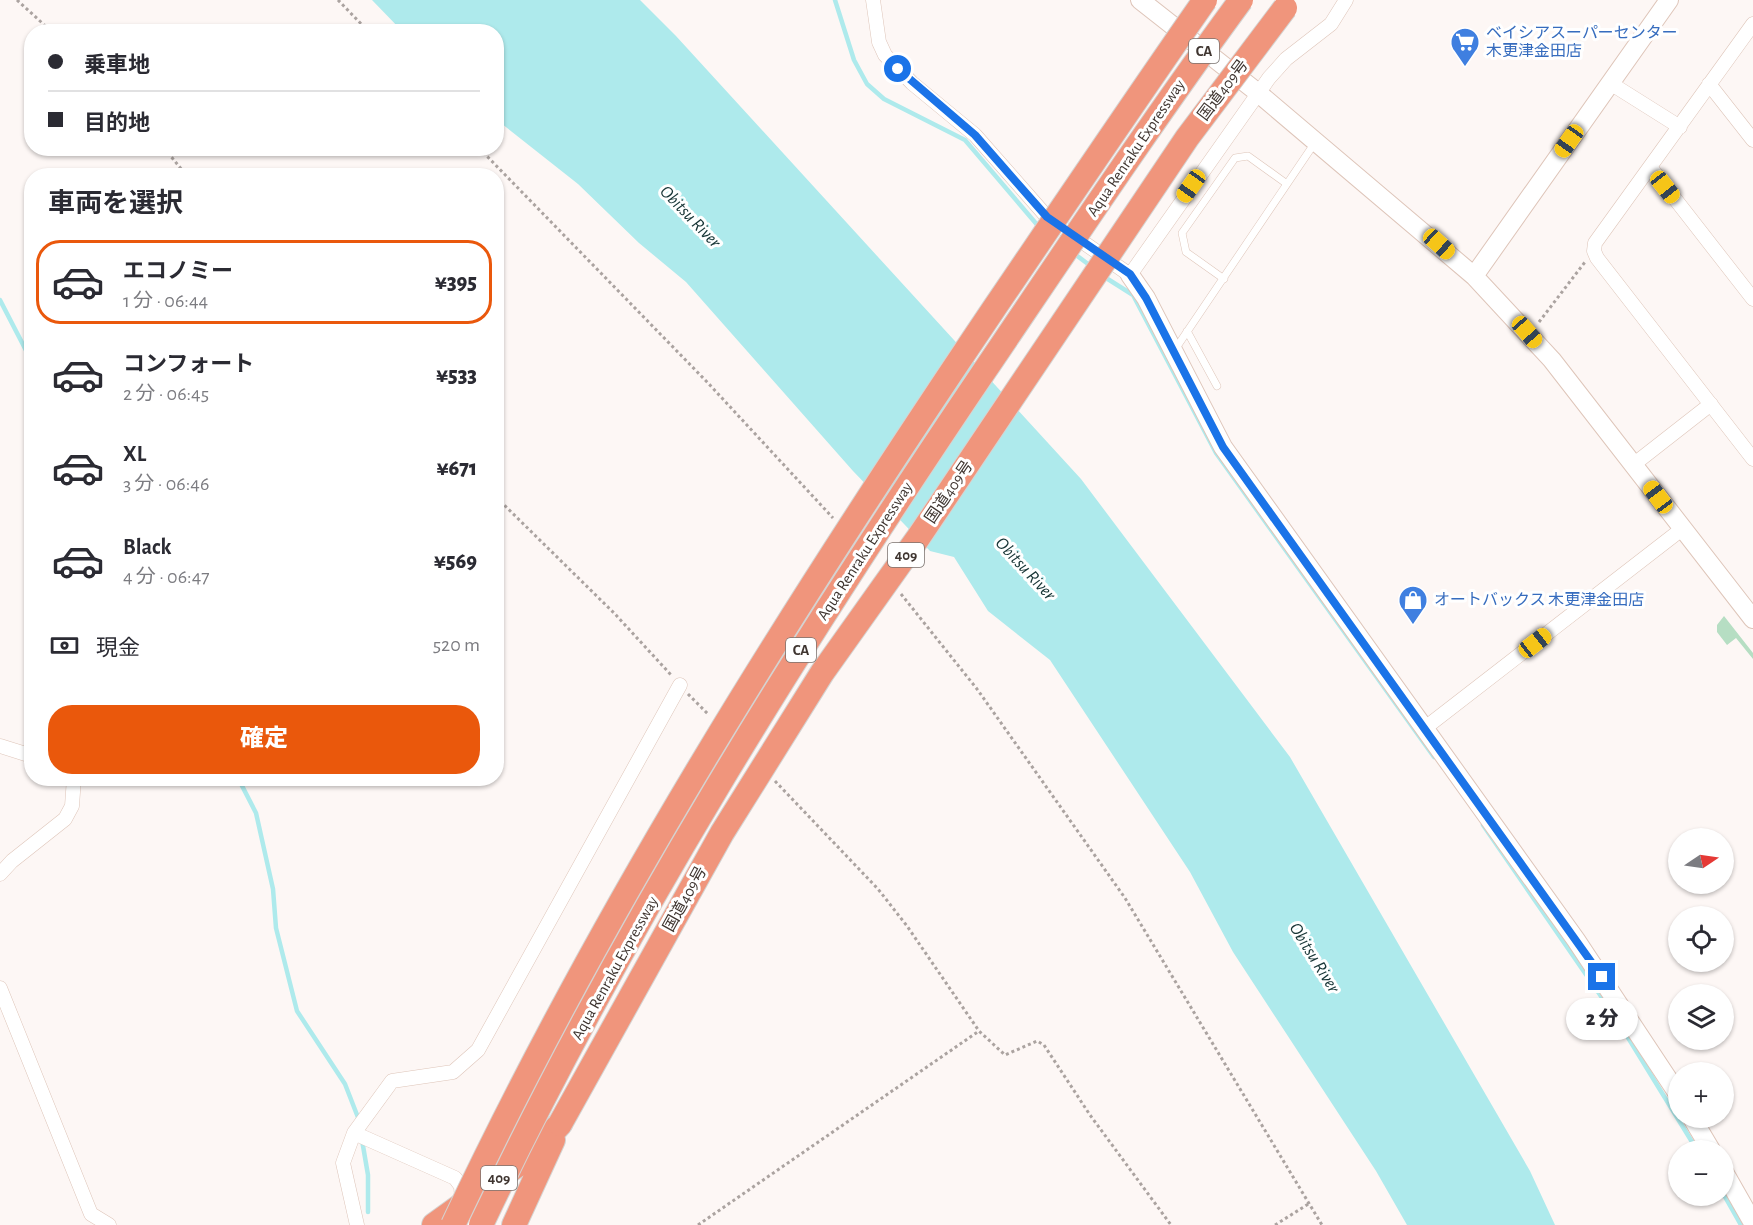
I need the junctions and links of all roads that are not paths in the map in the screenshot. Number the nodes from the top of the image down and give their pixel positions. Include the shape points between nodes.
1 (873, 0) edge
2 (1140, 0) edge
3 (1190, 0) edge
4 (1205, 0) edge
5 (1241, 0) edge
6 (1254, 0) edge
7 (1346, 0) edge
8 (1669, 0) edge
9 (1288, 4) edge
10 (1753, 24) edge
11 (1610, 82) junction
12 (1147, 83) junction
13 (1709, 84) junction
14 (1257, 92) junction
15 (1166, 102) junction
16 (1680, 127) junction
17 (1753, 141) edge
18 (1316, 142) junction
19 (1651, 168) junction
20 (1287, 184) junction
21 (1130, 274) junction
22 (1474, 276) junction
23 (1224, 279) junction
24 (1753, 300) edge
25 (1187, 332) junction
26 (1173, 352) junction
27 (1217, 386) dead end
28 (1711, 404) junction
29 (1753, 459) edge
30 (1633, 465) junction
31 (1682, 529) junction
32 (1753, 619) edge
33 (680, 685) road end
34 (1425, 728) junction
35 (0, 746) edge
36 (24, 754) edge
37 (73, 786) edge
38 (0, 874) edge
39 (0, 988) edge
40 (1668, 1079) edge
41 (560, 1124) junction
42 (354, 1133) junction
43 (1734, 1190) edge
44 (458, 1215) edge
45 (1753, 1223) edge
46 (109, 1225) edge
47 (357, 1225) edge
48 (434, 1225) edge
49 (482, 1225) edge
50 (514, 1225) edge

1 - 21 street via 879,42 885,55 975,135 1047,217
2 - 14 street
3 - 12 highway, bridge
4 - 12 highway, Aqua Renraku Expressway / CA, bridge
5 - 15 highway, Aqua Renraku Expressway / CA, bridge
6 - 15 highway, bridge via 1208,63
7 - 14 street via 1331,24 1286,58
8 - 11 street
9 - 41 highway, 国道409号 / 409, bridge via 1180,147 918,538 822,673 722,833
10 - 13 street
11 - 16 street
11 - 22 street
12 - 44 highway, Aqua Renraku Expressway / CA, bridge via 865,500 686,789 578,980
13 - 16 street
13 - 17 street
14 - 18 street
14 - 21 street
15 - 49 highway, Aqua Renraku Expressway / CA, bridge via 894,505 704,809 612,972
16 - 19 street
18 - 20 lane
18 - 22 street
19 - 24 street
19 - 28 street via 1595,243 1594,251
20 - 23 lane
20 - 23 lane via 1248,156 1235,158 1182,233 1186,252
21 - 26 street
22 - 30 street via 1552,360
23 - 25 lane
25 - 26 lane
25 - 27 lane
26 - 34 street via 1223,447
28 - 29 street
28 - 30 street
30 - 31 street
31 - 32 street
31 - 34 street
33 - 42 street via 478,1050 453,1072 392,1081
34 - 40 street via 1583,950
35 - 36 street
37 - 38 street via 72,806 65,819
39 - 46 street via 91,1214
41 - 44 highway, 国道409号 / 409 via 534,1153
41 - 50 highway, 国道409号 / 409
42 - 44 street via 455,1178 461,1186
42 - 47 street via 343,1162
43 - 45 street
44 - 48 highway, 国道409号 / 409

